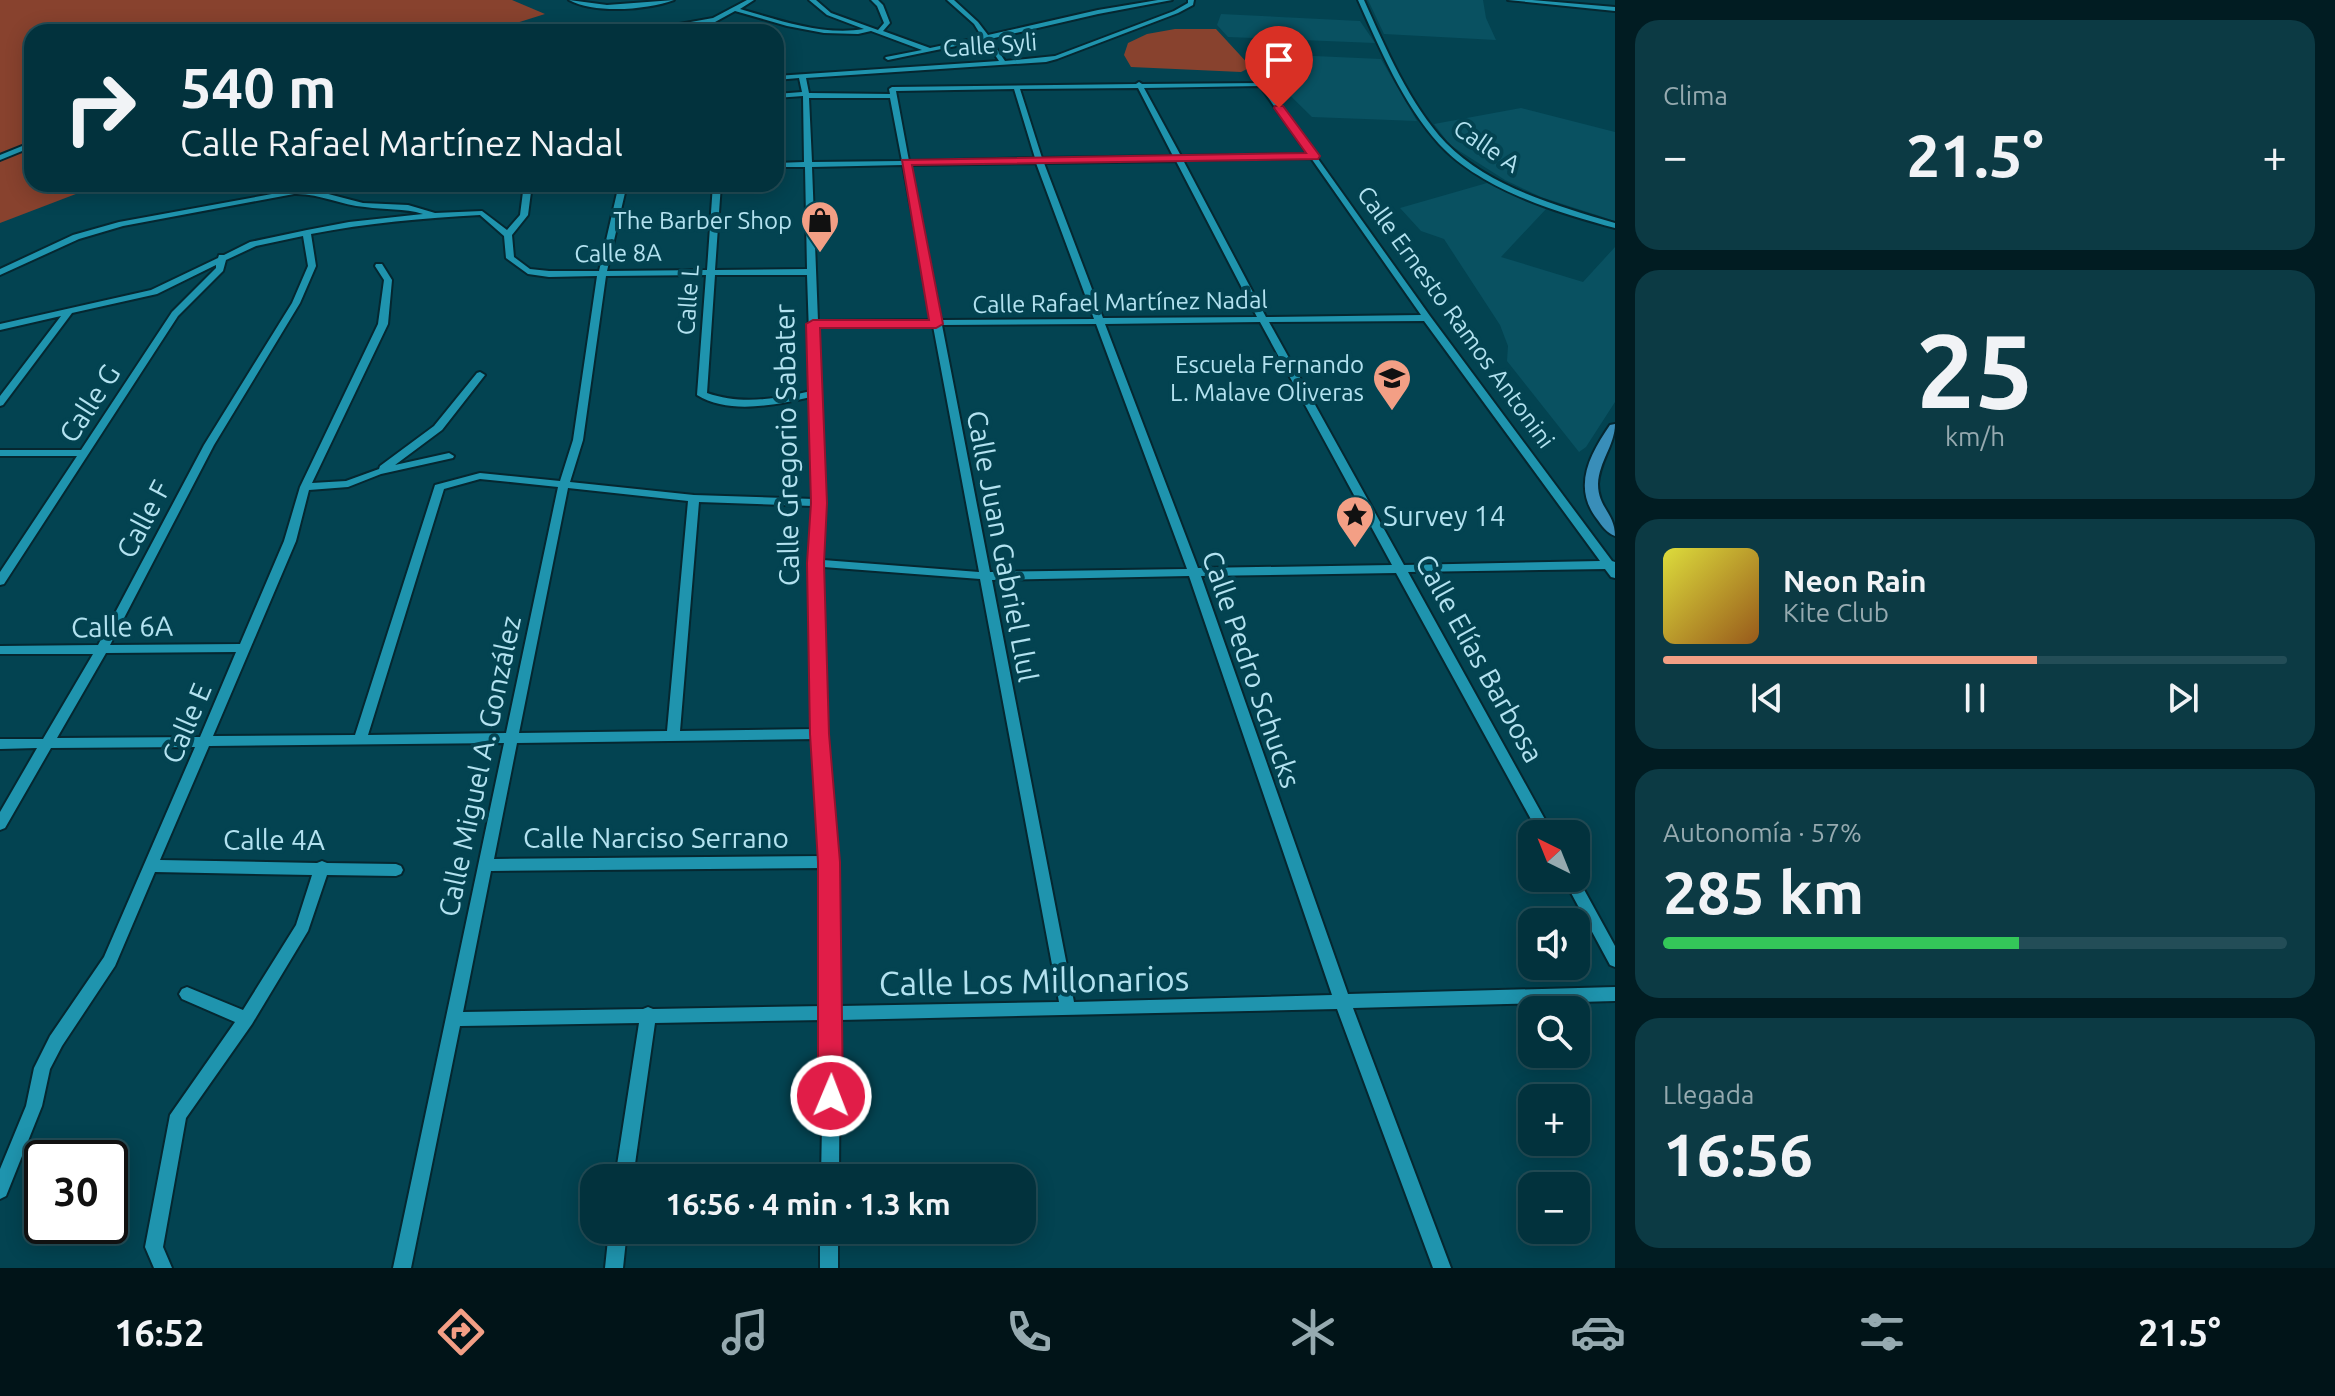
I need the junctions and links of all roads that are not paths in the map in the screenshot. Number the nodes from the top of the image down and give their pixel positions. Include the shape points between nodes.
1 (572, 0) edge
2 (671, 0) edge
3 (751, 0) edge
4 (812, 0) edge
5 (874, 0) edge
6 (950, 0) edge
7 (1169, 0) edge
8 (1191, 0) edge
9 (1361, 0) edge
10 (1511, 0) edge
11 (1102, 4) dead end
12 (1113, 8) junction
13 (1615, 9) edge
14 (737, 10) junction
15 (689, 24) edge
16 (877, 30) junction
17 (987, 38) junction
18 (931, 51) junction
19 (888, 58) dead end
20 (1003, 62) junction
21 (784, 81) edge
22 (1139, 84) junction
23 (1016, 86) junction
24 (804, 87) junction
25 (784, 93) edge
26 (893, 93) junction
27 (24, 148) edge
28 (1314, 156) junction
29 (0, 158) edge
30 (1179, 158) junction
31 (1039, 160) junction
32 (906, 162) junction
33 (784, 165) edge
34 (807, 165) junction
35 (267, 192) edge
36 (301, 192) edge
37 (313, 192) edge
38 (527, 192) edge
39 (621, 192) edge
40 (716, 192) edge
41 (269, 196) junction
42 (435, 215) junction
43 (1615, 226) edge
44 (307, 232) junction
45 (508, 235) junction
46 (222, 257) junction
47 (379, 266) dead end
48 (0, 272) edge
49 (710, 272) junction
50 (812, 272) junction
51 (603, 274) junction
52 (68, 313) junction
53 (1427, 318) junction
54 (1264, 321) junction
55 (1102, 322) junction
56 (813, 324) junction
57 (936, 324) junction
58 (0, 327) edge
59 (480, 375) dead end
60 (815, 393) junction
61 (0, 403) edge
62 (1615, 428) edge
63 (0, 453) edge
64 (85, 453) junction
65 (449, 456) dead end
66 (378, 472) junction
67 (564, 484) junction
68 (305, 487) junction
69 (694, 498) junction
70 (819, 503) junction
71 (1615, 531) edge
72 (815, 563) junction
73 (1401, 568) junction
74 (1613, 568) edge
75 (1193, 570) junction
76 (984, 576) junction
77 (0, 581) edge
78 (244, 648) junction
79 (0, 650) edge
80 (101, 651) junction
81 (819, 734) junction
82 (673, 735) junction
83 (360, 738) junction
84 (512, 739) junction
85 (205, 741) junction
86 (0, 744) edge
87 (46, 744) junction
88 (1538, 820) edge
89 (0, 824) edge
90 (829, 862) junction
91 (484, 865) junction
92 (152, 866) junction
93 (322, 867) junction
94 (396, 870) dead end
95 (1578, 892) edge
96 (1615, 960) edge
97 (187, 994) dead end
98 (1615, 994) edge
99 (1343, 1003) junction
100 (1068, 1009) junction
101 (648, 1014) junction
102 (832, 1014) junction
103 (246, 1019) junction
104 (454, 1019) junction
105 (626, 1164) edge
106 (830, 1164) edge
107 (0, 1190) edge
108 (617, 1244) edge
109 (829, 1244) edge
110 (154, 1247) junction
111 (151, 1268) edge
112 (163, 1268) edge
113 (402, 1268) edge
114 (614, 1268) edge
115 (829, 1268) edge
116 (1442, 1268) edge

1 - 2 street via 604,6
3 - 14 street
4 - 16 street via 829,14
5 - 16 street via 887,23
6 - 17 street
7 - 12 street
8 - 20 street, Calle Syli via 1178,12 1069,55
9 - 43 street, Calle A via 1426,124 1446,147 1491,178 1554,208
10 - 13 street
11 - 12 street
12 - 17 street
14 - 15 street
14 - 16 street via 799,26
16 - 18 street
17 - 18 street
17 - 20 street
18 - 19 street
20 - 24 street, Calle Syli
21 - 24 street, Calle Syli
22 - 23 street
22 - 28 street, Calle Ernesto Ramos Antonini via 1262,84
22 - 30 street, Calle Elías Barbosa
23 - 26 street via 899,88
23 - 31 street, Calle Pedro Schucks
24 - 25 street
24 - 26 street
24 - 34 street, Calle Gregorio Sabater
26 - 32 street, Calle Juan Gabriel Llul
27 - 29 street
28 - 30 street
28 - 53 street, Calle Ernesto Ramos Antonini
30 - 31 street
30 - 54 street, Calle Elías Barbosa
31 - 32 street
31 - 55 street, Calle Pedro Schucks
32 - 34 street
32 - 57 street, Calle Juan Gabriel Llul
33 - 34 street
34 - 50 street, Calle Gregorio Sabater
35 - 41 street
36 - 41 street
37 - 42 street
38 - 45 street via 524,215
39 - 51 street, Calle Miguel A. González
40 - 49 street, Calle L
41 - 48 street via 122,224 76,237
42 - 44 street
42 - 45 street via 482,213
44 - 46 street
44 - 80 street, Calle F via 312,266 296,303 209,445
45 - 51 street, Calle 8A via 510,258 528,271
46 - 52 street via 154,292
46 - 64 street, Calle G via 220,269 175,314
47 - 68 street, Calle E via 388,280 383,324
49 - 50 street, Calle 8A
49 - 51 street, Calle 8A
49 - 60 street, Calle L via 702,395 716,401 775,402
50 - 56 street, Calle Gregorio Sabater
51 - 67 street, Calle Miguel A. González via 578,440
52 - 58 street
52 - 61 street
53 - 54 street, Calle Rafael Martínez Nadal
53 - 74 street, Calle Ernesto Ramos Antonini
54 - 55 street, Calle Rafael Martínez Nadal
54 - 73 street, Calle Elías Barbosa
55 - 57 street, Calle Rafael Martínez Nadal
55 - 75 street, Calle Pedro Schucks
56 - 57 street, Calle Rafael Martínez Nadal
56 - 60 street, Calle Gregorio Sabater
57 - 76 street, Calle Juan Gabriel Llul
59 - 66 street via 438,428
60 - 70 street, Calle Gregorio Sabater
62 - 71 street via 1592,468 1593,501
63 - 64 street
64 - 77 street, Calle G
65 - 66 street
66 - 68 street via 348,484
67 - 69 street
67 - 83 street via 480,476 439,487
67 - 84 street, Calle Miguel A. González
68 - 78 street, Calle E via 290,541
69 - 70 street
69 - 82 street
70 - 72 street, Calle Gregorio Sabater
72 - 76 street
72 - 81 street, Calle Gregorio Sabater
73 - 74 street
73 - 75 street
73 - 88 street, Calle Elías Barbosa
75 - 76 street
75 - 99 street, Calle Pedro Schucks
76 - 100 street, Calle Juan Gabriel Llul
78 - 80 street, Calle 6A
78 - 85 street, Calle E
79 - 80 street, Calle 6A
80 - 87 street, Calle F
81 - 82 street
81 - 90 street, Calle Gregorio Sabater
82 - 84 street
83 - 84 street
83 - 85 street
84 - 91 street, Calle Miguel A. González
85 - 87 street
85 - 92 street, Calle E
86 - 87 street
87 - 89 street, Calle F
90 - 91 street, Calle Narciso Serrano
90 - 102 street, Calle Gregorio Sabater
91 - 104 street, Calle Miguel A. González
92 - 93 street, Calle 4A
92 - 107 street, Calle E via 110,961 42,1068 34,1106
93 - 94 street, Calle 4A
93 - 103 street via 303,927
95 - 96 street
97 - 103 street
98 - 99 street, Calle Los Millonarios
99 - 100 street, Calle Los Millonarios
99 - 116 street, Calle Pedro Schucks
100 - 102 street, Calle Los Millonarios
101 - 102 street, Calle Los Millonarios
101 - 104 street, Calle Los Millonarios
101 - 105 street
102 - 106 street, Calle Gregorio Sabater
103 - 110 street via 178,1115
104 - 113 street, Calle Miguel A. González
108 - 114 street
109 - 115 street
110 - 111 street
110 - 112 street

